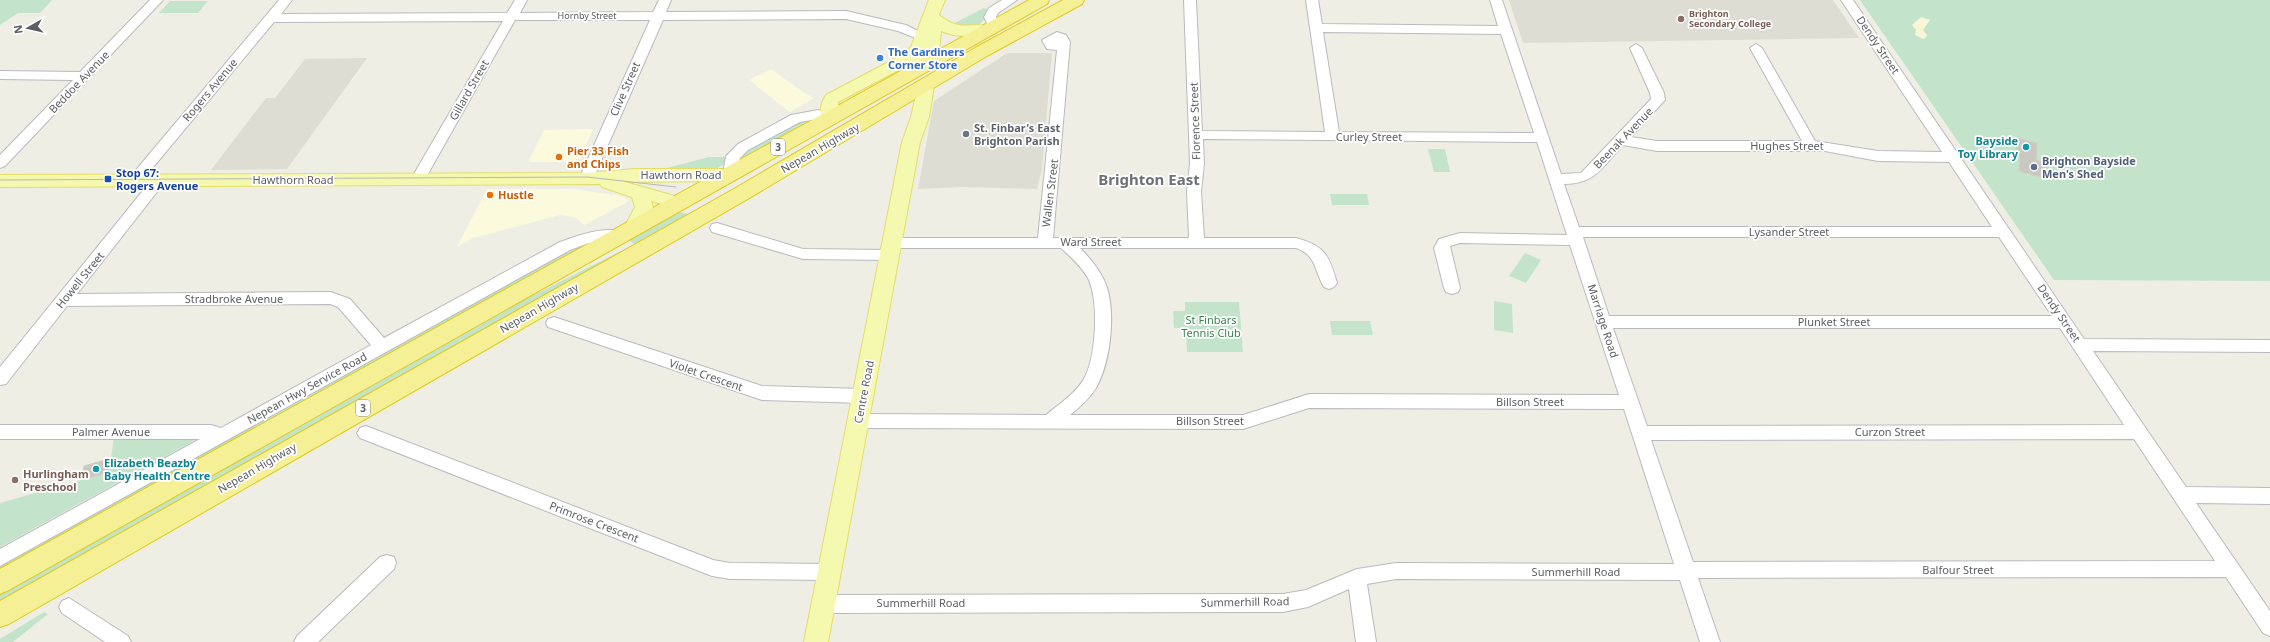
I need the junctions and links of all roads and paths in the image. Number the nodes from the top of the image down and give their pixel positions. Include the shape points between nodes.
1 (157, 0) edge
2 (286, 0) edge
3 (521, 0) edge
4 (665, 0) edge
5 (937, 0) edge
6 (1010, 0) edge
7 (1041, 0) edge
8 (1076, 0) edge
9 (1190, 0) edge
10 (1312, 0) edge
11 (1496, 0) edge
12 (1848, 0) edge
13 (658, 15) junction
14 (512, 16) junction
15 (932, 17) junction
16 (271, 18) junction
17 (902, 28) junction
18 (990, 28) junction
19 (1317, 28) junction
20 (1506, 30) junction
21 (1010, 36) junction
22 (1063, 47) dead end
23 (1636, 48) dead end
24 (1756, 48) dead end
25 (923, 49) junction
26 (913, 71) junction
27 (0, 75) edge
28 (84, 76) junction
29 (926, 86) junction
30 (910, 96) junction
31 (829, 118) junction
32 (1196, 135) junction
33 (1333, 136) junction
34 (1542, 138) junction
35 (1620, 140) junction
36 (911, 142) junction
37 (1811, 146) junction
38 (1953, 156) junction
39 (0, 163) edge
40 (729, 174) junction
41 (586, 178) junction
42 (418, 179) junction
43 (135, 180) junction
44 (159, 180) junction
45 (1556, 180) junction
46 (0, 181) edge
47 (634, 189) junction
48 (727, 202) junction
49 (679, 203) junction
50 (717, 228) dead end
51 (627, 232) junction
52 (2004, 232) junction
53 (1575, 236) junction
54 (1045, 242) junction
55 (1063, 242) junction
56 (1197, 243) junction
57 (891, 249) junction
58 (590, 253) junction
59 (631, 256) junction
60 (1328, 283) dead end
61 (1452, 288) dead end
62 (64, 300) junction
63 (1603, 322) junction
64 (2065, 322) junction
65 (554, 323) dead end
66 (2080, 344) junction
67 (2270, 346) edge
68 (382, 347) junction
69 (0, 357) edge
70 (17, 357) junction
71 (0, 379) edge
72 (863, 396) junction
73 (1630, 402) junction
74 (859, 421) junction
75 (1050, 421) junction
76 (0, 432) edge
77 (2139, 432) junction
78 (366, 433) dead end
79 (1640, 433) junction
80 (222, 435) junction
81 (2182, 495) junction
82 (2270, 496) edge
83 (0, 558) edge
84 (387, 563) dead end
85 (2231, 569) junction
86 (1686, 571) junction
87 (829, 572) junction
88 (1357, 576) junction
89 (0, 582) edge
90 (824, 604) junction
91 (69, 608) dead end
92 (0, 615) edge
93 (2270, 628) edge
94 (114, 640) edge
95 (304, 642) edge
96 (816, 642) edge
97 (1366, 642) edge
98 (1710, 642) edge

1 - 28 street, Beddoe Avenue
2 - 16 street, Rogers Avenue
3 - 14 street, Gillard Street
4 - 13 street, Clive Street
5 - 15 main road, Centre Road
6 - 18 street via 992,11
7 - 18 highway, Nepean Highway / 3
8 - 21 highway, Nepean Highway / 3
9 - 32 street, Florence Street
10 - 19 street
11 - 20 street, Marriage Road
12 - 38 street, Dendy Street
13 - 14 street, Hornby Street
13 - 17 street, Hornby Street via 846,15
13 - 41 street, Clive Street
14 - 16 street, Hornby Street
14 - 42 street, Gillard Street
15 - 17 street, Hornby Street via 920,25
15 - 18 main road via 953,31
15 - 25 main road, Centre Road
15 - 25 main road, Centre Road via 934,34
16 - 43 street, Rogers Avenue
17 - 25 street, Hornby Street
18 - 21 highway
18 - 25 highway, Nepean Highway / 3
19 - 20 street
19 - 33 street
20 - 34 street, Marriage Road
21 - 29 highway, Nepean Highway / 3
22 - 54 street, Wallen Street
23 - 35 street, Beenak Avenue via 1657,92 1658,100
24 - 37 street
25 - 26 highway, Nepean Highway / 3
25 - 29 highway, Centre Road
25 - 31 main road via 830,100
26 - 30 highway, Centre Road
26 - 31 highway, Nepean Highway / 3
27 - 28 street
28 - 39 street, Beddoe Avenue
29 - 30 highway, Nepean Highway / 3
29 - 36 main road, Centre Road
30 - 36 main road, Centre Road via 908,114
30 - 48 highway, Nepean Highway / 3
31 - 40 highway, Nepean Highway / 3
32 - 33 street, Curley Street
32 - 56 street, Florence Street via 1197,164 1194,192
33 - 34 street, Curley Street
34 - 45 street, Marriage Road
35 - 37 street, Hughes Street via 1657,146
35 - 45 street, Beenak Avenue via 1586,176 1579,179
36 - 57 main road, Centre Road
37 - 38 street, Hughes Street via 1844,148 1878,156
38 - 52 street, Dendy Street
40 - 41 main road, Hawthorn Road
40 - 49 highway, Nepean Highway / 3
41 - 42 main road, Hawthorn Road
41 - 47 main road, Hawthorn Road
42 - 44 main road, Hawthorn Road
43 - 44 main road, Hawthorn Road
43 - 46 main road, Hawthorn Road
44 - 62 street, Howell Street
45 - 53 street, Marriage Road
47 - 49 main road, Hawthorn Road
47 - 51 main road via 640,195 644,207
48 - 49 highway via 695,205
48 - 59 highway, Nepean Highway / 3
49 - 51 highway, Nepean Highway / 3
50 - 57 street, Ward Street via 803,254
51 - 58 highway, Nepean Highway / 3
51 - 68 street, Nepean Hwy Service Road via 588,238 569,244
52 - 53 street, Lysander Street
52 - 64 street, Dendy Street
53 - 61 street, Lysander Street via 1450,240 1444,243 1442,248
53 - 63 street, Marriage Road
54 - 55 street, Ward Street
54 - 57 street, Ward Street
55 - 56 street, Ward Street
55 - 75 street via 1089,268 1100,287 1101,353 1090,384
56 - 60 street, Ward Street via 1303,245 1317,252
57 - 72 main road, Centre Road
58 - 59 highway via 627,246
58 - 89 highway, Nepean Highway / 3
59 - 92 highway, Nepean Highway / 3
62 - 68 street, Stradbroke Avenue via 331,298 344,303
62 - 70 street, Howell Street
63 - 64 street, Plunket Street
63 - 73 street, Marriage Road
64 - 66 street, Dendy Street
65 - 72 street, Violet Crescent via 762,393
66 - 67 street
66 - 77 street, Dendy Street
68 - 80 street, Nepean Hwy Service Road
69 - 70 street
70 - 71 street, Howell Street
72 - 74 main road, Centre Road
73 - 75 street, Billson Street via 1309,401 1247,421
73 - 79 street, Marriage Road
74 - 75 street, Billson Street
74 - 87 main road, Centre Road
76 - 80 street, Palmer Avenue via 211,432
77 - 79 street, Curzon Street
77 - 81 street, Dendy Street
78 - 87 street, Primrose Crescent via 712,568 730,571
79 - 86 street, Marriage Road
80 - 83 street, Nepean Hwy Service Road
81 - 82 street
81 - 85 street, Dendy Street
84 - 95 street
85 - 86 street, Balfour Street
85 - 93 street, Dendy Street
86 - 88 street, Summerhill Road via 1396,571
86 - 98 street, Marriage Road
87 - 90 main road, Centre Road
88 - 90 street, Summerhill Road via 1308,598 1283,603
88 - 97 street
90 - 96 main road, Centre Road
91 - 94 street

